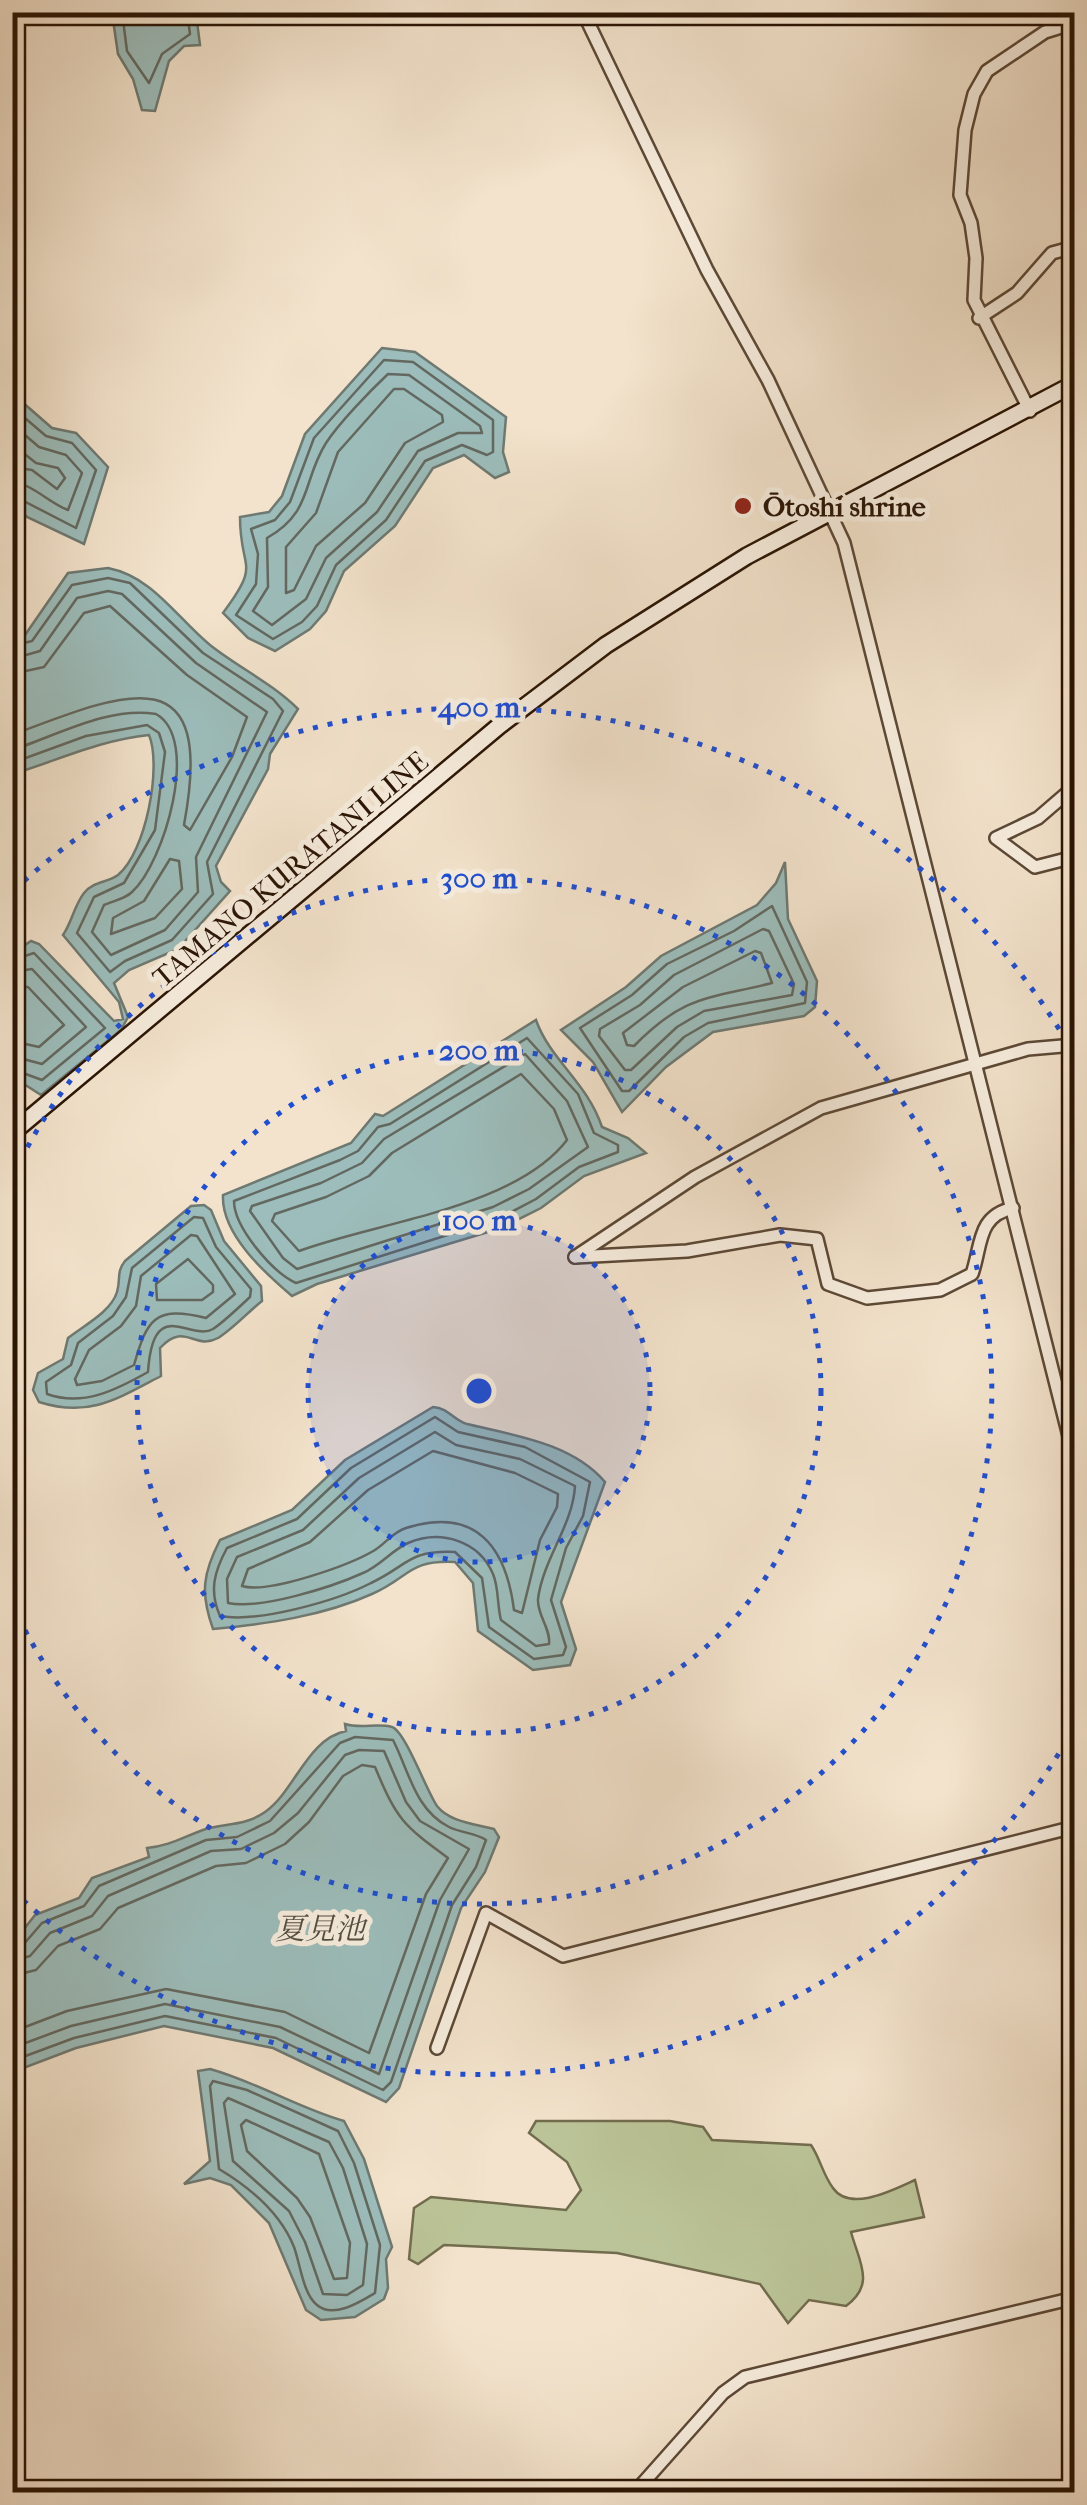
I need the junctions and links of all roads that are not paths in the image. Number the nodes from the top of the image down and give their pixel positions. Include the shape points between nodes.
1 (583, 12) edge
2 (1074, 23) edge
3 (1074, 247) edge
4 (979, 318) junction
5 (1074, 384) edge
6 (1030, 411) junction
7 (830, 513) junction
8 (1074, 787) edge
9 (1074, 857) edge
10 (1074, 1045) edge
11 (977, 1064) junction
12 (12, 1133) edge
13 (1013, 1208) junction
14 (1074, 1456) edge
15 (1074, 1827) edge
16 (437, 2048) dead end
17 (1074, 2298) edge
18 (636, 2492) edge

1 - 7 street
2 - 4 street via 1045,32 996,65 974,94 960,195 971,223
3 - 4 street via 1052,252 1017,293
4 - 6 street
5 - 6 main road, TAMANO KURATANI LINE
6 - 7 main road, TAMANO KURATANI LINE
7 - 11 street via 857,592
7 - 12 main road, TAMANO KURATANI LINE via 693,587 542,690
8 - 9 street via 1038,818 996,838 1035,868
10 - 11 street
11 - 13 street
11 - 13 street via 821,1108 695,1176 575,1256 687,1252 780,1235 817,1239 828,1284 867,1298 954,1286 972,1274 984,1224
13 - 14 street
15 - 16 street via 563,1956 486,1914
17 - 18 street via 745,2377

